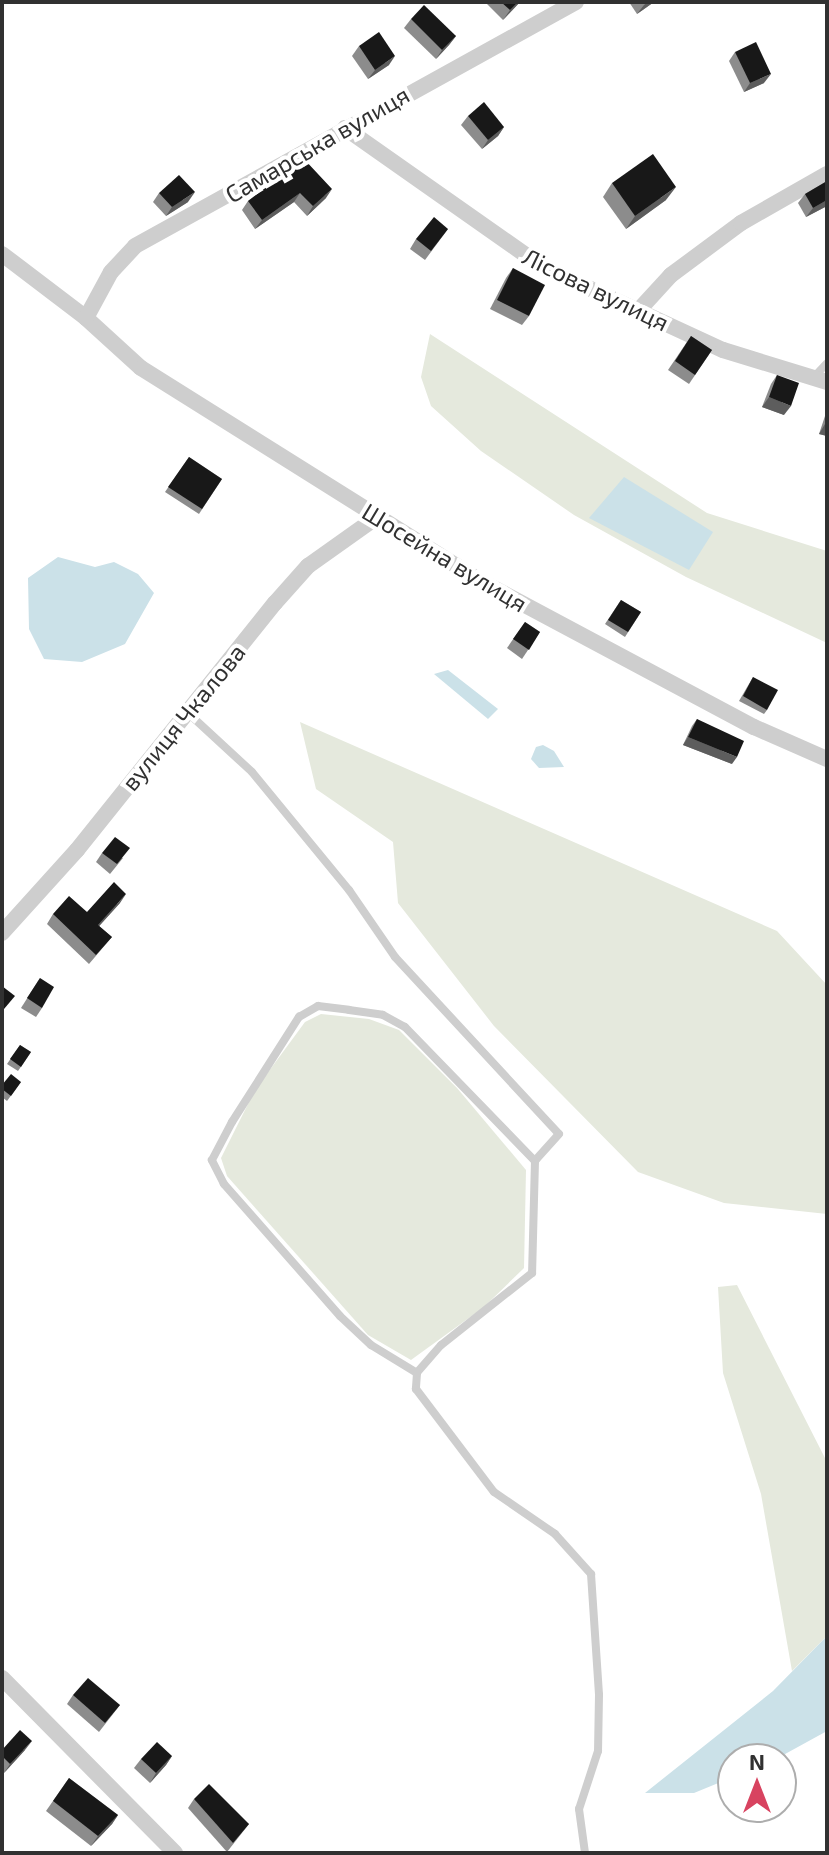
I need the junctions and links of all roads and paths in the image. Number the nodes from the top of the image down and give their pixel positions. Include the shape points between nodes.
1 (576, 2) edge
2 (345, 128) junction
3 (827, 174) edge
4 (2, 254) edge
5 (638, 311) junction
6 (86, 318) junction
7 (827, 363) edge
8 (819, 381) edge
9 (377, 517) junction
10 (186, 711) junction
11 (827, 759) edge
12 (2, 933) edge
13 (535, 1161) junction
14 (417, 1373) junction
15 (2, 1678) edge
16 (175, 1853) edge
17 (585, 1853) edge

1 - 2 street, Самарська вулиця
2 - 5 street, Лісова вулиця via 543,267
2 - 6 street, Самарська вулиця via 135,246 111,272
3 - 5 street via 741,223 671,275
4 - 6 street, Шосейна вулиця
5 - 8 street, Лісова вулиця via 723,350
6 - 9 street, Шосейна вулиця via 141,368
7 - 8 lane
9 - 10 street, вулиця Чкалова via 308,566
9 - 11 street, Шосейна вулиця via 598,646
10 - 12 street, вулиця Чкалова via 77,850
10 - 13 lane via 252,772 349,890 395,957 559,1134
13 - 14 lane via 532,1273 441,1345
13 - 14 lane via 405,1027 383,1015 318,1006 299,1017 232,1122 212,1160 224,1184 340,1316 371,1345
14 - 17 lane via 416,1389 494,1492 555,1534 591,1574 598,1751 579,1809
15 - 16 street

